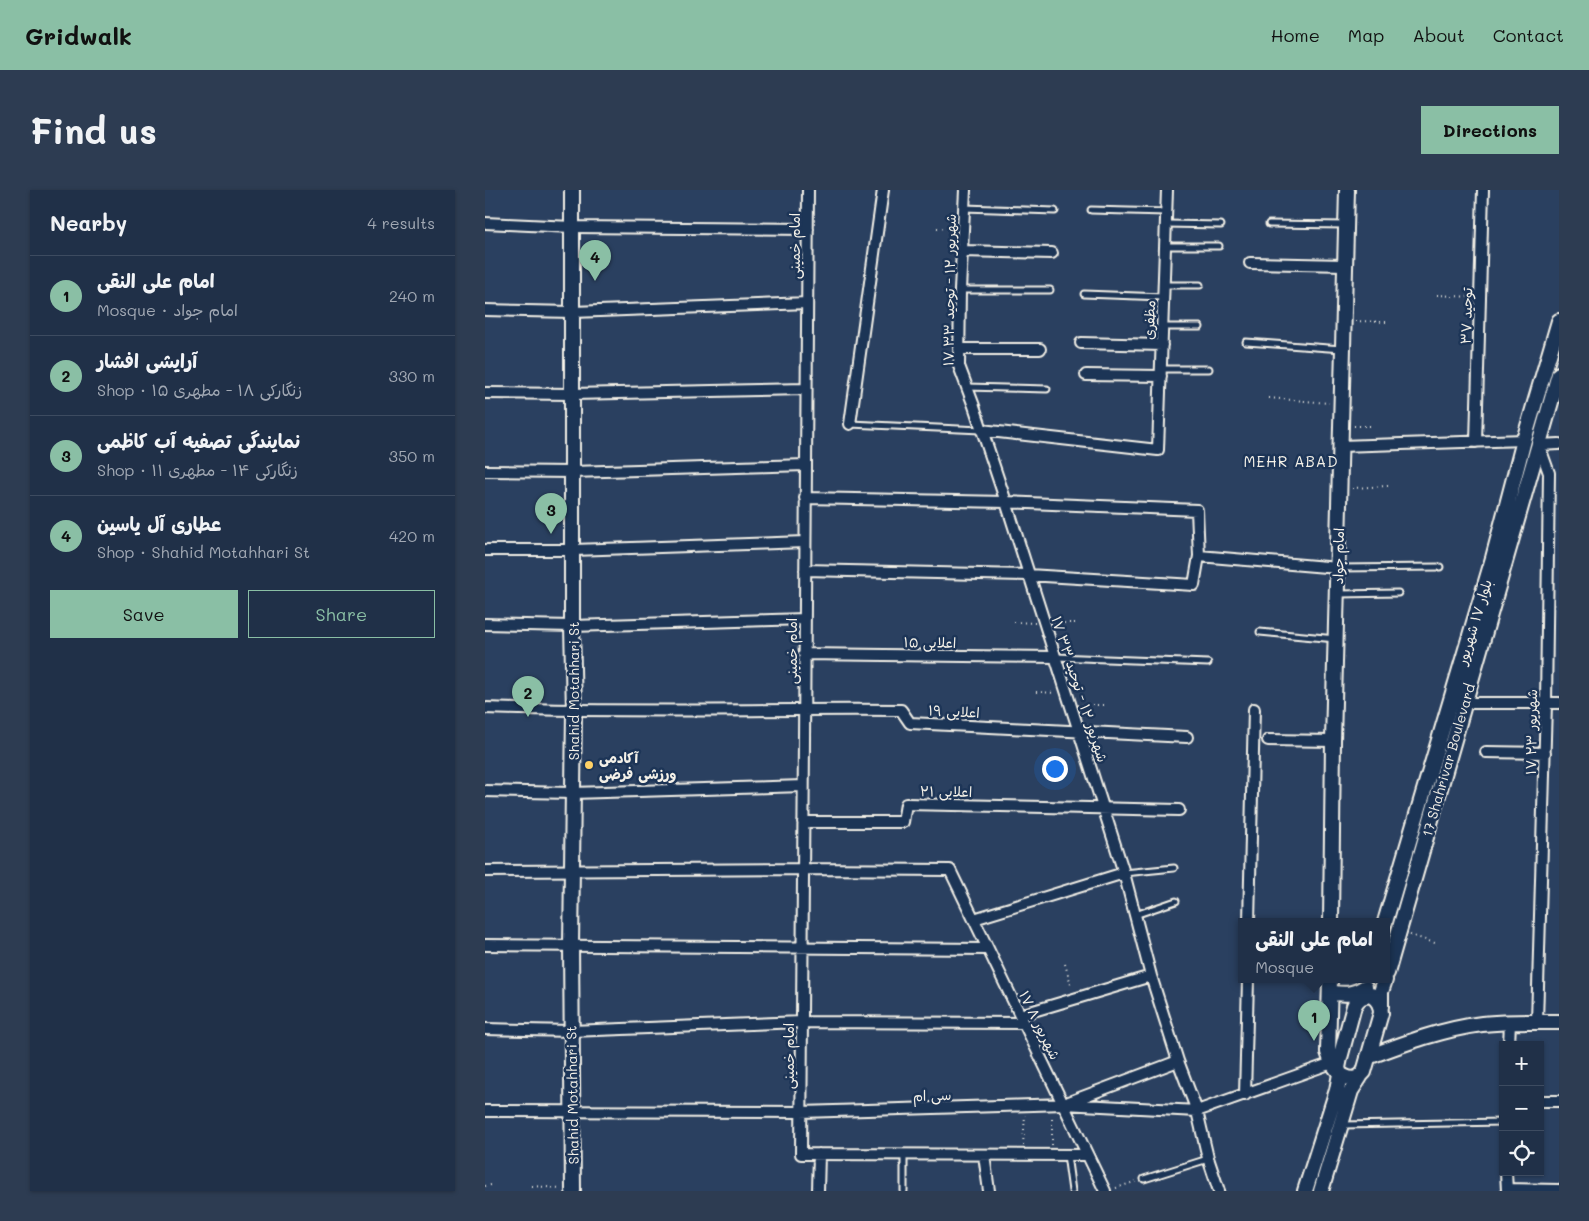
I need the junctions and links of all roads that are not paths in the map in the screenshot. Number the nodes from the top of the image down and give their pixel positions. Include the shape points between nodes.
1 (572, 190) edge
2 (808, 190) edge
3 (883, 190) edge
4 (965, 190) edge
5 (1167, 190) edge
6 (1347, 190) edge
7 (1483, 190) edge
8 (964, 208) junction
9 (1091, 210) dead end
10 (1055, 211) dead end
11 (1166, 212) junction
12 (485, 223) edge
13 (1166, 224) junction
14 (1269, 224) dead end
15 (1221, 225) dead end
16 (1346, 225) junction
17 (572, 227) junction
18 (807, 230) junction
19 (1165, 246) junction
20 (1219, 246) dead end
21 (962, 251) junction
22 (1052, 253) dead end
23 (1250, 263) dead end
24 (1345, 265) junction
25 (1164, 285) junction
26 (1201, 285) dead end
27 (960, 290) junction
28 (1050, 290) dead end
29 (1084, 294) dead end
30 (1163, 297) junction
31 (807, 303) junction
32 (485, 310) edge
33 (573, 312) junction
34 (1559, 321) edge
35 (1163, 327) junction
36 (1200, 327) dead end
37 (1245, 342) dead end
38 (1081, 343) dead end
39 (1162, 345) junction
40 (959, 349) junction
41 (1343, 349) junction
42 (1040, 350) dead end
43 (1209, 369) dead end
44 (1161, 373) junction
45 (1559, 374) edge
46 (1086, 375) dead end
47 (966, 387) junction
48 (806, 388) junction
49 (1047, 389) dead end
50 (485, 394) edge
51 (572, 394) junction
52 (1554, 407) edge
53 (850, 424) joint
54 (981, 430) junction
55 (1524, 440) junction
56 (1476, 442) junction
57 (1559, 444) edge
58 (1539, 445) junction
59 (1341, 446) junction
60 (806, 464) junction
61 (485, 471) edge
62 (572, 472) junction
63 (805, 498) junction
64 (1006, 502) junction
65 (805, 542) junction
66 (485, 550) edge
67 (573, 550) junction
68 (1199, 556) junction
69 (1440, 567) dead end
70 (1338, 568) junction
71 (805, 570) junction
72 (1028, 575) junction
73 (1398, 593) dead end
74 (1337, 594) junction
75 (805, 619) junction
76 (485, 624) edge
77 (572, 626) junction
78 (1260, 632) dead end
79 (1336, 639) junction
80 (804, 654) junction
81 (1055, 657) junction
82 (1208, 663) dead end
83 (1464, 703) junction
84 (1546, 703) junction
85 (1559, 703) edge
86 (485, 708) edge
87 (804, 709) junction
88 (1254, 709) dead end
89 (574, 711) junction
90 (1080, 730) junction
91 (1187, 737) dead end
92 (1268, 740) dead end
93 (1333, 741) junction
94 (1486, 752) dead end
95 (1545, 753) junction
96 (803, 786) junction
97 (485, 791) edge
98 (572, 793) junction
99 (1104, 808) junction
100 (1179, 810) dead end
101 (803, 822) junction
102 (1175, 868) dead end
103 (803, 869) junction
104 (571, 870) junction
105 (485, 871) edge
106 (1124, 873) junction
107 (1175, 900) dead end
108 (1135, 915) junction
109 (1249, 918) edge
110 (1331, 918) edge
111 (1386, 918) edge
112 (974, 919) junction
113 (485, 945) edge
114 (571, 945) junction
115 (802, 946) junction
116 (988, 949) junction
117 (1390, 962) edge
118 (1151, 976) junction
119 (1248, 983) edge
120 (1384, 983) edge
121 (1330, 986) edge
122 (1364, 988) edge
123 (1381, 1007) junction
124 (1022, 1019) junction
125 (801, 1022) junction
126 (1510, 1022) junction
127 (1537, 1022) junction
128 (1559, 1022) edge
129 (485, 1029) edge
130 (571, 1031) junction
131 (1509, 1041) edge
132 (1368, 1057) junction
133 (1178, 1061) junction
134 (1337, 1070) junction
135 (1360, 1077) junction
136 (1245, 1095) junction
137 (1544, 1101) edge
138 (1559, 1101) edge
139 (1064, 1104) junction
140 (485, 1111) edge
141 (573, 1111) junction
142 (801, 1112) junction
143 (1197, 1112) junction
144 (1499, 1122) edge
145 (1340, 1125) junction
146 (819, 1154) junction
147 (904, 1154) junction
148 (984, 1154) junction
149 (1067, 1155) junction
150 (1087, 1155) junction
151 (1209, 1158) junction
152 (1507, 1176) edge
153 (1144, 1179) road end
154 (573, 1190) edge
155 (1109, 1190) edge
156 (1507, 1190) edge
157 (1559, 1190) edge
158 (818, 1191) edge
159 (903, 1191) edge
160 (989, 1191) edge
161 (1072, 1191) edge
162 (1219, 1191) edge
163 (1305, 1191) edge
164 (1321, 1191) edge

1 - 17 main road, Shahid Motahhari St
2 - 18 street, امام خمینی
3 - 53 street
4 - 8 street, ۱۷ شهریور ۱۲ - توحید ۳۳
5 - 11 street, مظفری
6 - 16 main road, امام جواد
7 - 56 street, توحید ۳۷
8 - 10 lane
8 - 21 street, ۱۷ شهریور ۱۲ - توحید ۳۳
9 - 11 lane
11 - 13 street, مظفری
12 - 17 street
13 - 15 lane
13 - 19 street, مظفری
14 - 16 lane
16 - 24 main road, امام جواد
17 - 18 street
17 - 33 main road, Shahid Motahhari St
18 - 31 street, امام خمینی
19 - 20 lane
19 - 25 street, مظفری
21 - 22 street
21 - 27 street, ۱۷ شهریور ۱۲ - توحید ۳۳
23 - 24 street
24 - 41 main road, امام جواد
25 - 26 lane
25 - 30 street, مظفری
27 - 28 lane
27 - 40 street, ۱۷ شهریور ۱۲ - توحید ۳۳
29 - 30 lane
30 - 35 street, مظفری
31 - 33 street
31 - 48 street, امام خمینی
32 - 33 street
33 - 51 main road, Shahid Motahhari St
34 - 55 main road, بلوار ۱۷ شهریور
35 - 36 lane
35 - 39 street, مظفری
37 - 41 lane
38 - 39 street
39 - 44 street, مظفری
40 - 42 street
40 - 47 street, ۱۷ شهریور ۱۲ - توحید ۳۳ via 959,366
41 - 59 main road, امام جواد
43 - 44 lane
44 - 46 street
44 - 54 street, مظفری via 1158,450
45 - 52 main road, 17 Shahrivar Boulevard
47 - 49 lane
47 - 54 street, ۱۷ شهریور ۱۲ - توحید ۳۳
48 - 51 street
48 - 60 street, امام خمینی
50 - 51 street
51 - 62 main road, Shahid Motahhari St
52 - 58 main road, 17 Shahrivar Boulevard
53 - 54 lane
54 - 64 street, ۱۷ شهریور ۱۲ - توحید ۳۳
55 - 56 street
55 - 111 main road, بلوار ۱۷ شهریور via 1490,568
56 - 59 street
57 - 58 street
58 - 83 main road, 17 Shahrivar Boulevard
58 - 84 street, ۱۷ شهریور ۲۳ via 1549,473
59 - 70 main road, امام جواد
60 - 62 street
60 - 63 street, امام خمینی
61 - 62 street
62 - 67 main road, Shahid Motahhari St
63 - 64 street
63 - 65 street, امام خمینی
64 - 68 street via 1197,510
64 - 72 street, ۱۷ شهریور ۱۲ - توحید ۳۳
65 - 67 street
65 - 71 street, امام خمینی
66 - 67 street
67 - 77 main road, Shahid Motahhari St
68 - 70 street
68 - 72 street via 1194,585
69 - 70 lane
70 - 74 main road, امام جواد
71 - 72 street
71 - 75 street, امام خمینی
72 - 81 street, ۱۷ شهریور ۱۲ - توحید ۳۳
73 - 74 lane
74 - 79 main road, امام جواد
75 - 77 street
75 - 80 street, امام خمینی
76 - 77 street
77 - 89 main road, Shahid Motahhari St
78 - 79 lane
79 - 93 main road, امام جواد
80 - 81 street, اعلایی ۱۵
80 - 87 street, امام خمینی
81 - 82 lane
81 - 90 street, ۱۷ شهریور ۱۲ - توحید ۳۳
83 - 84 street
83 - 117 main road, 17 Shahrivar Boulevard
84 - 85 street
84 - 95 street, ۱۷ شهریور ۲۳
86 - 89 street
87 - 89 street
87 - 90 street, اعلایی ۱۹ via 901,710 911,723
87 - 96 street, امام خمینی
88 - 109 street
89 - 98 main road, Shahid Motahhari St
90 - 91 street
90 - 99 street, ۱۷ شهریور ۱۲ - توحید ۳۳
92 - 93 street
93 - 110 main road, امام جواد
94 - 95 street
95 - 127 street, ۱۷ شهریور ۲۳
96 - 98 street
96 - 101 street, امام خمینی
97 - 98 street
98 - 104 main road, Shahid Motahhari St
99 - 100 street
99 - 101 street, اعلایی ۲۱ via 906,804 903,822
99 - 106 street, ۱۷ شهریور ۱۲ - توحید ۳۳
101 - 103 street, امام خمینی
102 - 106 lane
103 - 104 street
103 - 112 street, ۱۷ شهریور ۸ via 950,870
103 - 115 street, امام خمینی
104 - 105 street
104 - 114 main road, Shahid Motahhari St
106 - 108 street, ۱۷ شهریور ۱۲ - توحید ۳۳
106 - 112 street
107 - 108 lane
108 - 118 street, ۱۷ شهریور ۱۲ - توحید ۳۳
112 - 116 street, ۱۷ شهریور ۸
113 - 114 street
114 - 115 street
114 - 130 main road, Shahid Motahhari St
115 - 116 street
115 - 125 street, امام خمینی
116 - 124 street, ۱۷ شهریور ۸
118 - 124 street via 1075,998
118 - 133 street, ۱۷ شهریور ۱۲ - توحید ۳۳
119 - 136 street
120 - 123 main road
121 - 122 main road via 1348,994
121 - 134 main road via 1328,1052
122 - 123 main road via 1364,996 1371,995
122 - 134 main road via 1355,1006
123 - 132 main road
124 - 125 street
124 - 139 street, ۱۷ شهریور ۸
125 - 130 street
125 - 142 street, امام خمینی
126 - 127 main road
126 - 131 street
126 - 132 main road via 1448,1030
127 - 128 main road
129 - 130 street
130 - 141 main road, Shahid Motahhari St
132 - 135 main road
133 - 139 street
133 - 143 street, ۱۷ شهریور ۱۲ - توحید ۳۳
134 - 135 main road via 1352,1079
134 - 136 street
134 - 163 main road via 1337,1090
135 - 145 main road via 1351,1091
136 - 143 street
137 - 138 street
139 - 142 street, سی ام
139 - 143 street
139 - 150 street, ۱۷ شهریور ۸
140 - 141 street, سی ام
141 - 142 street, سی ام
141 - 154 main road, Shahid Motahhari St
142 - 146 street, امام خمینی via 801,1154
143 - 151 street, ۱۷ شهریور ۱۲ - توحید ۳۳
144 - 145 lane
145 - 164 main road
146 - 147 street
146 - 158 street
147 - 148 street
147 - 159 lane
148 - 149 street
148 - 160 street
149 - 150 street
149 - 161 lane
150 - 155 street, ۱۷ شهریور ۸
151 - 153 lane
151 - 162 street, ۱۷ شهریور ۱۲ - توحید ۳۳
152 - 156 street
156 - 157 street

